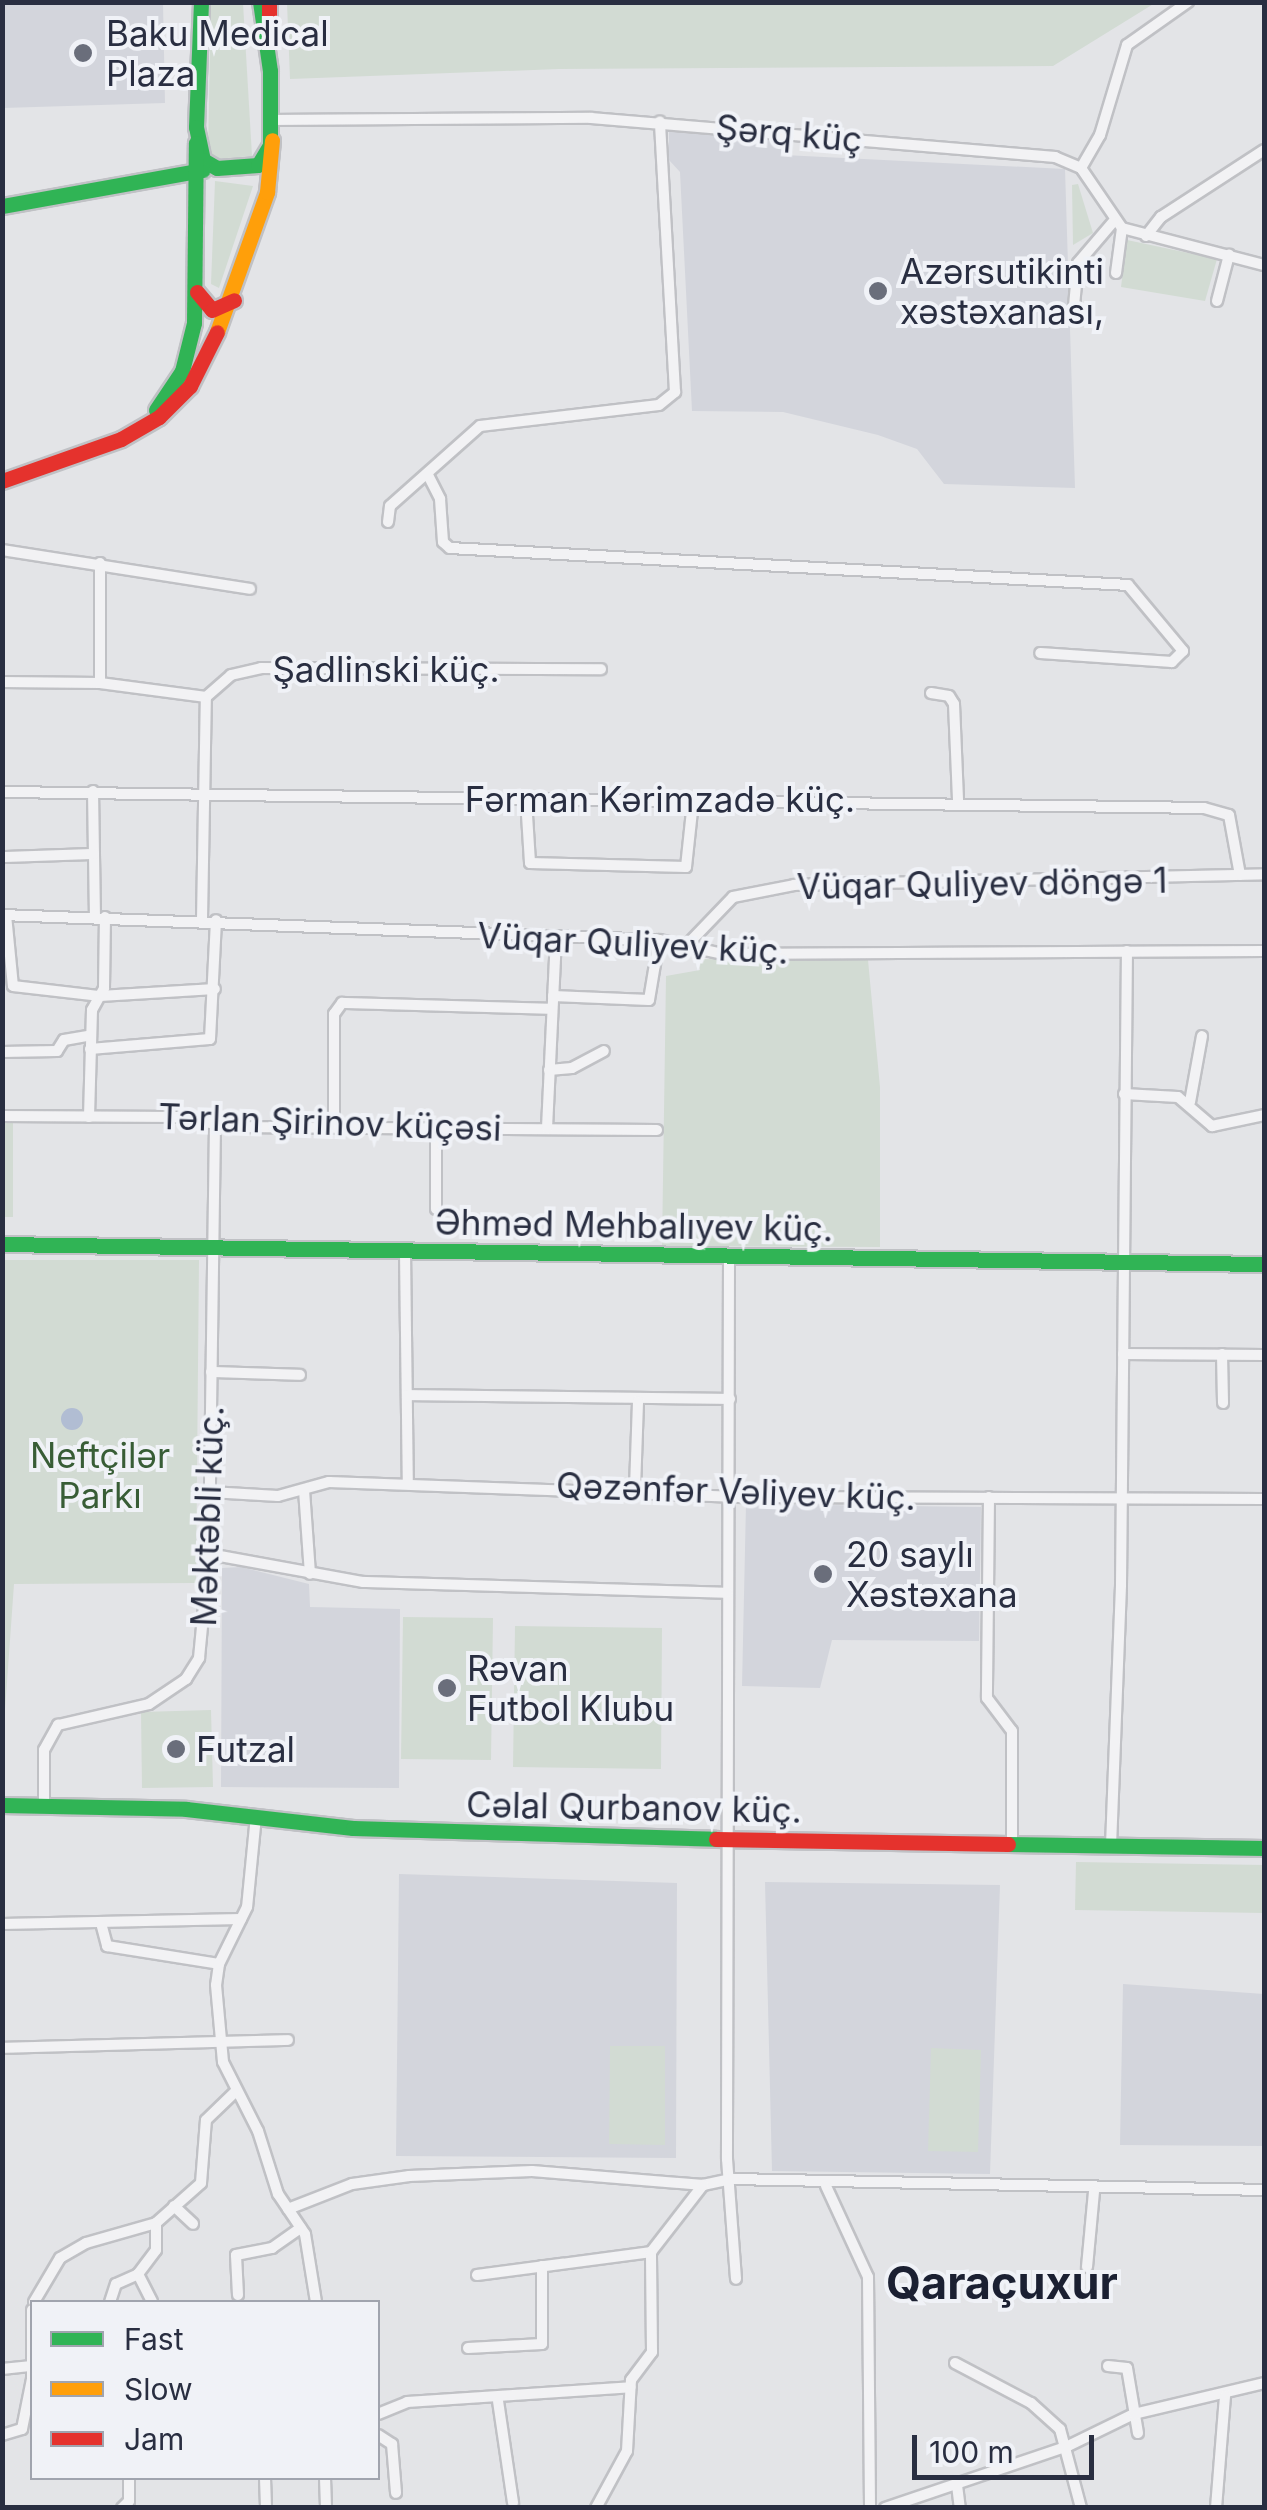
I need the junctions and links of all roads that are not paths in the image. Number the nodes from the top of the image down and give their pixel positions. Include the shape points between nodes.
1 (193, 2) edge
2 (200, 2) edge
3 (260, 2) edge
4 (269, 2) edge
5 (1188, 2) edge
6 (270, 71) junction
7 (196, 73) junction
8 (660, 121) junction
9 (196, 127) junction
10 (272, 127) junction
11 (1264, 150) edge
12 (217, 168) junction
13 (1081, 168) junction
14 (196, 170) junction
15 (2, 206) edge
16 (1118, 225) junction
17 (1146, 236) junction
18 (1229, 255) junction
19 (1264, 265) edge
20 (1116, 273) dead end
21 (196, 290) junction
22 (234, 300) junction
23 (1218, 301) dead end
24 (1074, 306) dead end
25 (126, 436) junction
26 (428, 475) junction
27 (2, 480) edge
28 (388, 522) dead end
29 (2, 550) edge
30 (100, 563) junction
31 (250, 589) dead end
32 (1040, 653) dead end
33 (601, 668) dead end
34 (2, 682) edge
35 (100, 682) junction
36 (931, 693) dead end
37 (206, 697) junction
38 (93, 791) junction
39 (205, 791) junction
40 (2, 792) edge
41 (526, 799) junction
42 (693, 801) junction
43 (958, 801) junction
44 (94, 854) junction
45 (2, 857) edge
46 (1240, 874) junction
47 (1264, 874) edge
48 (4, 915) edge
49 (100, 917) junction
50 (202, 919) junction
51 (216, 920) junction
52 (556, 938) junction
53 (659, 940) junction
54 (686, 946) junction
55 (1126, 951) junction
56 (1264, 951) edge
57 (215, 989) junction
58 (100, 996) junction
59 (553, 996) junction
60 (552, 1009) junction
61 (90, 1035) junction
62 (1202, 1036) dead end
63 (90, 1048) junction
64 (604, 1051) dead end
65 (2, 1052) edge
66 (550, 1070) junction
67 (1124, 1094) junction
68 (1190, 1102) junction
69 (1264, 1115) edge
70 (2, 1116) edge
71 (89, 1116) junction
72 (216, 1125) junction
73 (334, 1125) junction
74 (436, 1126) junction
75 (548, 1128) junction
76 (657, 1130) dead end
77 (436, 1208) dead end
78 (2, 1244) edge
79 (213, 1249) junction
80 (405, 1252) junction
81 (729, 1257) junction
82 (1124, 1262) junction
83 (1264, 1264) edge
84 (1123, 1354) junction
85 (1222, 1354) junction
86 (1264, 1355) edge
87 (212, 1372) junction
88 (300, 1375) dead end
89 (408, 1396) junction
90 (730, 1400) junction
91 (638, 1401) junction
92 (1223, 1403) dead end
93 (408, 1483) junction
94 (635, 1488) junction
95 (304, 1490) junction
96 (210, 1492) junction
97 (729, 1495) junction
98 (990, 1497) junction
99 (1122, 1498) junction
100 (1264, 1499) edge
101 (209, 1554) junction
102 (310, 1574) junction
103 (728, 1593) junction
104 (2, 1805) edge
105 (44, 1805) junction
106 (256, 1816) junction
107 (726, 1839) junction
108 (1012, 1845) junction
109 (1111, 1846) junction
110 (1264, 1848) edge
111 (242, 1920) junction
112 (101, 1923) junction
113 (2, 1924) edge
114 (219, 1964) junction
115 (221, 2040) junction
116 (288, 2040) dead end
117 (2, 2048) edge
118 (236, 2091) junction
119 (732, 2179) junction
120 (704, 2185) junction
121 (826, 2186) junction
122 (1264, 2190) edge
123 (1094, 2191) junction
124 (174, 2206) junction
125 (288, 2209) junction
126 (156, 2223) junction
127 (192, 2224) dead end
128 (301, 2228) junction
129 (651, 2252) junction
130 (542, 2266) junction
131 (1087, 2267) dead end
132 (138, 2274) junction
133 (477, 2275) dead end
134 (736, 2279) dead end
135 (238, 2295) dead end
136 (35, 2300) edge
137 (111, 2300) edge
138 (151, 2300) edge
139 (316, 2300) edge
140 (468, 2348) dead end
141 (955, 2363) dead end
142 (30, 2366) edge
143 (1108, 2366) dead end
144 (2, 2369) edge
145 (30, 2379) edge
146 (1264, 2383) edge
147 (630, 2387) junction
148 (1225, 2394) junction
149 (498, 2400) junction
150 (380, 2413) edge
151 (1134, 2414) junction
152 (1138, 2434) dead end
153 (2, 2436) edge
154 (380, 2437) edge
155 (1068, 2446) junction
156 (129, 2480) edge
157 (265, 2480) edge
158 (324, 2480) edge
159 (957, 2486) junction
160 (396, 2493) dead end
161 (513, 2504) dead end
162 (122, 2508) edge
163 (266, 2508) edge
164 (326, 2508) edge
165 (596, 2508) edge
166 (870, 2508) edge
167 (884, 2508) edge
168 (960, 2508) edge
169 (1081, 2508) edge
170 (1216, 2508) edge

1 - 7 street
2 - 7 street
3 - 6 street
4 - 6 street
5 - 13 street via 1127,45 1100,135
6 - 10 street
7 - 9 street
8 - 10 street, Şərq küç
8 - 13 street, Şərq küç via 1024,153
8 - 26 street via 674,392 659,405 493,421
9 - 12 street via 204,160
9 - 14 street
10 - 12 street via 258,165
10 - 22 street via 267,192
11 - 17 street via 1161,217
12 - 14 street
13 - 16 street
14 - 15 street
14 - 21 street
16 - 17 street
16 - 20 street
16 - 24 street via 1078,263
17 - 18 street
18 - 19 street
18 - 23 street
21 - 22 street via 212,310
21 - 25 street via 182,371
22 - 25 street via 190,386
25 - 27 street
26 - 28 street via 390,506
26 - 32 street via 450,548 1128,585 1183,651 1172,662
29 - 30 street
30 - 31 street
30 - 35 street
33 - 37 street, Şadlinski küç. via 261,668 231,675
34 - 35 street
35 - 37 street
36 - 43 street via 949,696 954,704
37 - 39 street
38 - 39 street, Fərman Kərimzadə küç.
38 - 40 street, Fərman Kərimzadə küç.
38 - 44 street
39 - 41 street, Fərman Kərimzadə küç.
39 - 50 street
41 - 42 street, Fərman Kərimzadə küç.
41 - 42 street via 530,863 686,867
42 - 43 street, Fərman Kərimzadə küç.
43 - 46 street, Fərman Kərimzadə küç. via 1217,809 1229,815
44 - 45 street
44 - 49 street
46 - 47 street
46 - 54 street, Vüqar Quliyev döngə 1 via 794,885 733,897
48 - 49 street, Vüqar Quliyev küç.
48 - 58 street via 13,986
49 - 50 street, Vüqar Quliyev küç.
49 - 58 street
50 - 51 street, Vüqar Quliyev küç.
51 - 52 street, Vüqar Quliyev küç.
51 - 57 street
52 - 53 street, Vüqar Quliyev küç.
52 - 59 street
53 - 54 street, Vüqar Quliyev küç.
53 - 59 street via 648,1000
54 - 55 street, Vüqar Quliyev küç. via 723,954
55 - 56 street, Vüqar Quliyev küç.
55 - 67 street
57 - 58 street
57 - 63 street via 215,1032 206,1043
58 - 61 street
59 - 60 street
60 - 66 street
60 - 73 street via 342,1003 334,1014
61 - 63 street
61 - 65 street via 64,1040 57,1052
62 - 68 street
63 - 71 street
64 - 66 street via 572,1068
66 - 75 street
67 - 68 street
67 - 82 street
68 - 69 street via 1212,1126
70 - 71 street, Tərlan Şirinov küçəsi
71 - 72 street, Tərlan Şirinov küçəsi via 180,1117
72 - 73 street, Tərlan Şirinov küçəsi
72 - 79 street, Məktəbli küç.
73 - 74 street, Tərlan Şirinov küçəsi
74 - 75 street, Tərlan Şirinov küçəsi
74 - 77 street
75 - 76 street, Tərlan Şirinov küçəsi
78 - 79 street, Əhməd Mehbalıyev küç.
79 - 80 street, Əhməd Mehbalıyev küç.
79 - 87 street, Məktəbli küç.
80 - 81 street, Əhməd Mehbalıyev küç.
80 - 89 street
81 - 82 street, Əhməd Mehbalıyev küç.
81 - 90 street
82 - 83 street, Əhməd Mehbalıyev küç.
82 - 84 street
84 - 85 street
84 - 99 street
85 - 86 street
85 - 92 street
87 - 88 street
87 - 96 street, Məktəbli küç.
89 - 91 street
89 - 93 street
90 - 91 street
90 - 97 street
91 - 94 street
93 - 94 street, Qəzənfər Vəliyev küç.
93 - 95 street, Qəzənfər Vəliyev küç. via 329,1482
94 - 97 street, Qəzənfər Vəliyev küç.
95 - 96 street, Qəzənfər Vəliyev küç. via 278,1496
95 - 102 street
96 - 101 street, Məktəbli küç.
97 - 98 street, Qəzənfər Vəliyev küç.
97 - 103 street
98 - 99 street, Qəzənfər Vəliyev küç.
98 - 108 street via 987,1698 1012,1731
99 - 100 street, Qəzənfər Vəliyev küç.
99 - 109 street
101 - 102 street
101 - 105 street, Məktəbli küç. via 194,1670 149,1704 78,1715 58,1725 44,1750
102 - 103 street via 363,1582
103 - 107 street
104 - 105 street, Cəlal Qurbanov küç.
105 - 106 street, Cəlal Qurbanov küç.
106 - 107 street, Cəlal Qurbanov küç. via 395,1830
106 - 111 street
107 - 108 street, Cəlal Qurbanov küç.
107 - 119 street
108 - 109 street, Cəlal Qurbanov küç.
109 - 110 street, Cəlal Qurbanov küç.
111 - 112 street
111 - 114 street
112 - 113 street
112 - 114 street via 107,1946
114 - 115 street
115 - 116 street
115 - 117 street
115 - 118 street
118 - 124 street via 206,2120 201,2183
118 - 125 street
119 - 120 street
119 - 121 street
119 - 134 street
120 - 125 street via 532,2171 409,2176 352,2184
120 - 129 street
121 - 123 street
121 - 166 street via 868,2277
122 - 123 street
123 - 131 street
124 - 126 street
124 - 127 street
125 - 128 street
126 - 132 street via 158,2243
126 - 136 street via 67,2252
128 - 135 street via 272,2248 236,2255
128 - 139 street
129 - 130 street
129 - 147 street via 654,2342
130 - 133 street
130 - 140 street via 542,2344
132 - 137 street via 116,2284
132 - 138 street
141 - 155 street via 1048,2415
142 - 144 street
143 - 151 street via 1127,2368
145 - 153 street via 22,2429
146 - 148 street
147 - 149 street
147 - 165 street via 626,2450
148 - 151 street
148 - 170 street
149 - 150 street via 406,2402
149 - 161 street
151 - 152 street
151 - 155 street
154 - 160 street via 392,2444
155 - 159 street
155 - 169 street
156 - 162 street via 131,2495
157 - 163 street
158 - 164 street
159 - 167 street
159 - 168 street

